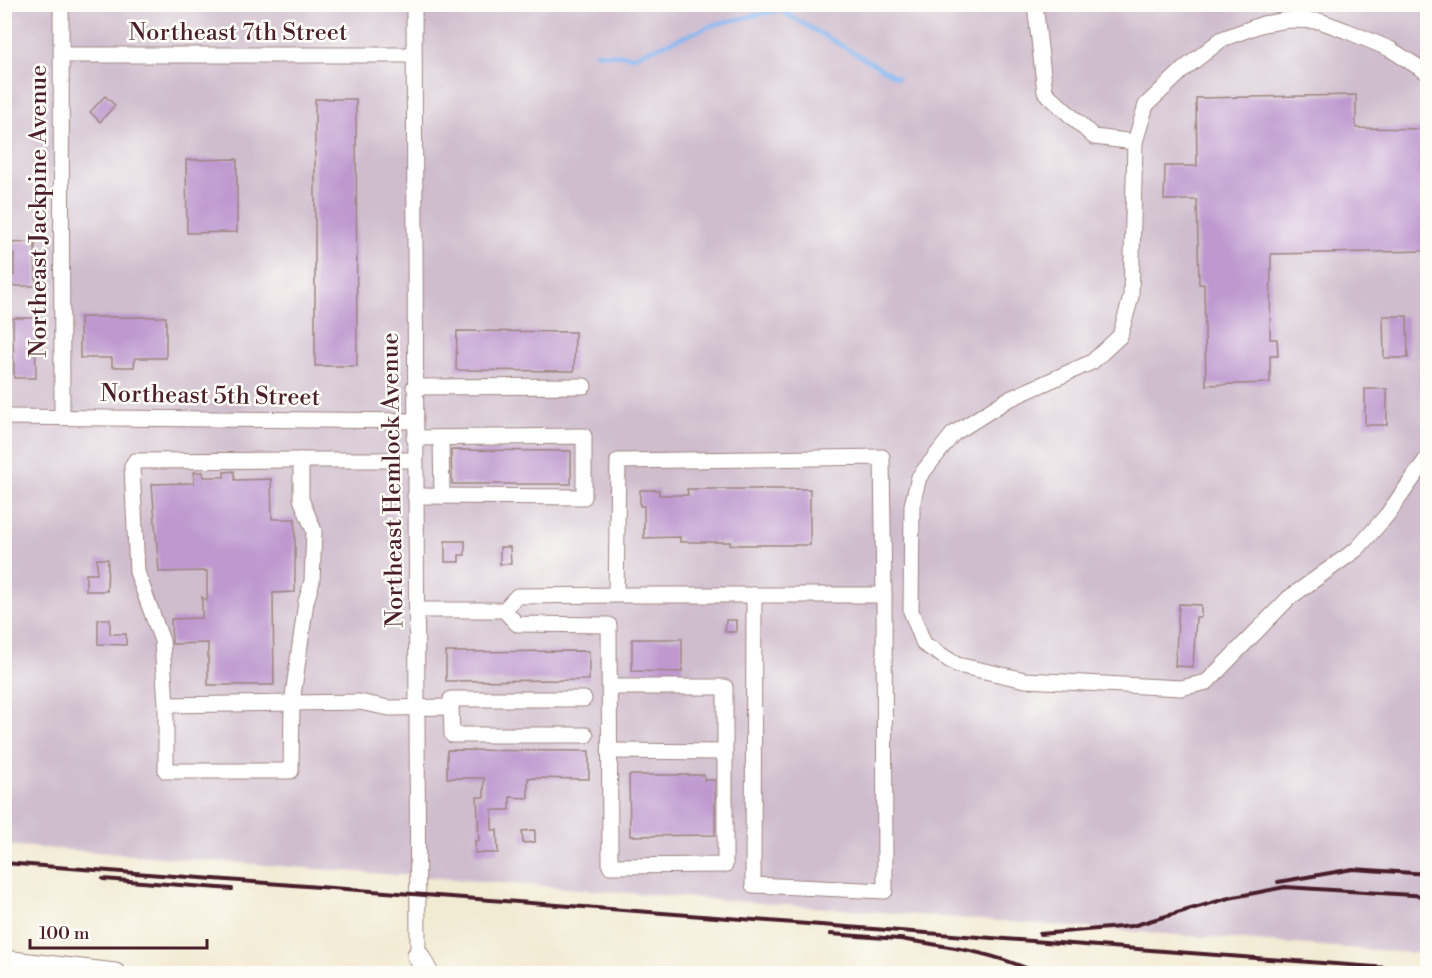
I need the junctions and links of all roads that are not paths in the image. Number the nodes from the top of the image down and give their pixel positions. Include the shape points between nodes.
1 (61, 4) edge
2 (414, 4) edge
3 (1035, 4) edge
4 (414, 55) junction
5 (62, 56) junction
6 (1428, 73) edge
7 (1135, 142) junction
8 (584, 386) dead end
9 (414, 387) junction
10 (4, 417) edge
11 (62, 417) junction
12 (414, 421) junction
13 (414, 438) junction
14 (441, 438) junction
15 (1428, 457) edge
16 (301, 460) junction
17 (415, 460) junction
18 (416, 496) junction
19 (442, 496) junction
20 (616, 595) junction
21 (754, 595) junction
22 (884, 595) junction
23 (417, 610) junction
24 (504, 610) junction
25 (609, 687) junction
26 (584, 699) dead end
27 (292, 703) junction
28 (166, 705) junction
29 (451, 707) junction
30 (417, 708) junction
31 (586, 735) dead end
32 (609, 751) junction
33 (725, 752) junction
34 (4, 961) edge
35 (419, 968) edge
36 (115, 974) edge

1 - 5 street, Northeast Jackpine Avenue
2 - 4 street, Northeast Hemlock Avenue
3 - 7 street via 1045,92 1094,137
4 - 5 street, Northeast 7th Street
4 - 9 street, Northeast Hemlock Avenue
5 - 11 street, Northeast Jackpine Avenue
6 - 7 street via 1390,49 1320,21 1263,24 1222,39 1184,69 1146,105
7 - 15 street via 1131,297 1120,336 1092,362 1007,400 953,434 919,477 912,506 911,610 924,644 957,665 1025,680 1181,688 1207,682 1289,598 1357,549
8 - 9 street
9 - 12 street, Northeast Hemlock Avenue
10 - 11 street, Northeast 5th Street
11 - 12 street, Northeast 5th Street
12 - 13 street, Northeast Hemlock Avenue
13 - 14 street
13 - 17 street, Northeast Hemlock Avenue
14 - 19 street
14 - 19 street via 584,436 584,497
16 - 17 street
16 - 27 street via 301,499 314,531 312,581
16 - 28 street via 135,461 132,466 137,572 162,640
17 - 18 street, Northeast Hemlock Avenue
18 - 19 street
18 - 23 street, Northeast Hemlock Avenue
20 - 21 street
20 - 22 street via 618,461 882,457
20 - 24 street via 516,596
21 - 22 street
21 - 22 street via 753,885 885,891
23 - 24 street
23 - 30 street, Northeast Hemlock Avenue
24 - 25 street via 517,624 609,625
25 - 32 street
25 - 33 street via 725,687
26 - 29 street via 451,699
27 - 28 street
27 - 28 street via 291,771 166,771
27 - 30 street via 359,702
29 - 30 street
29 - 31 street via 452,735
30 - 35 street, Northeast Hemlock Avenue
32 - 33 street
32 - 33 street via 609,866 725,865
34 - 36 highway

